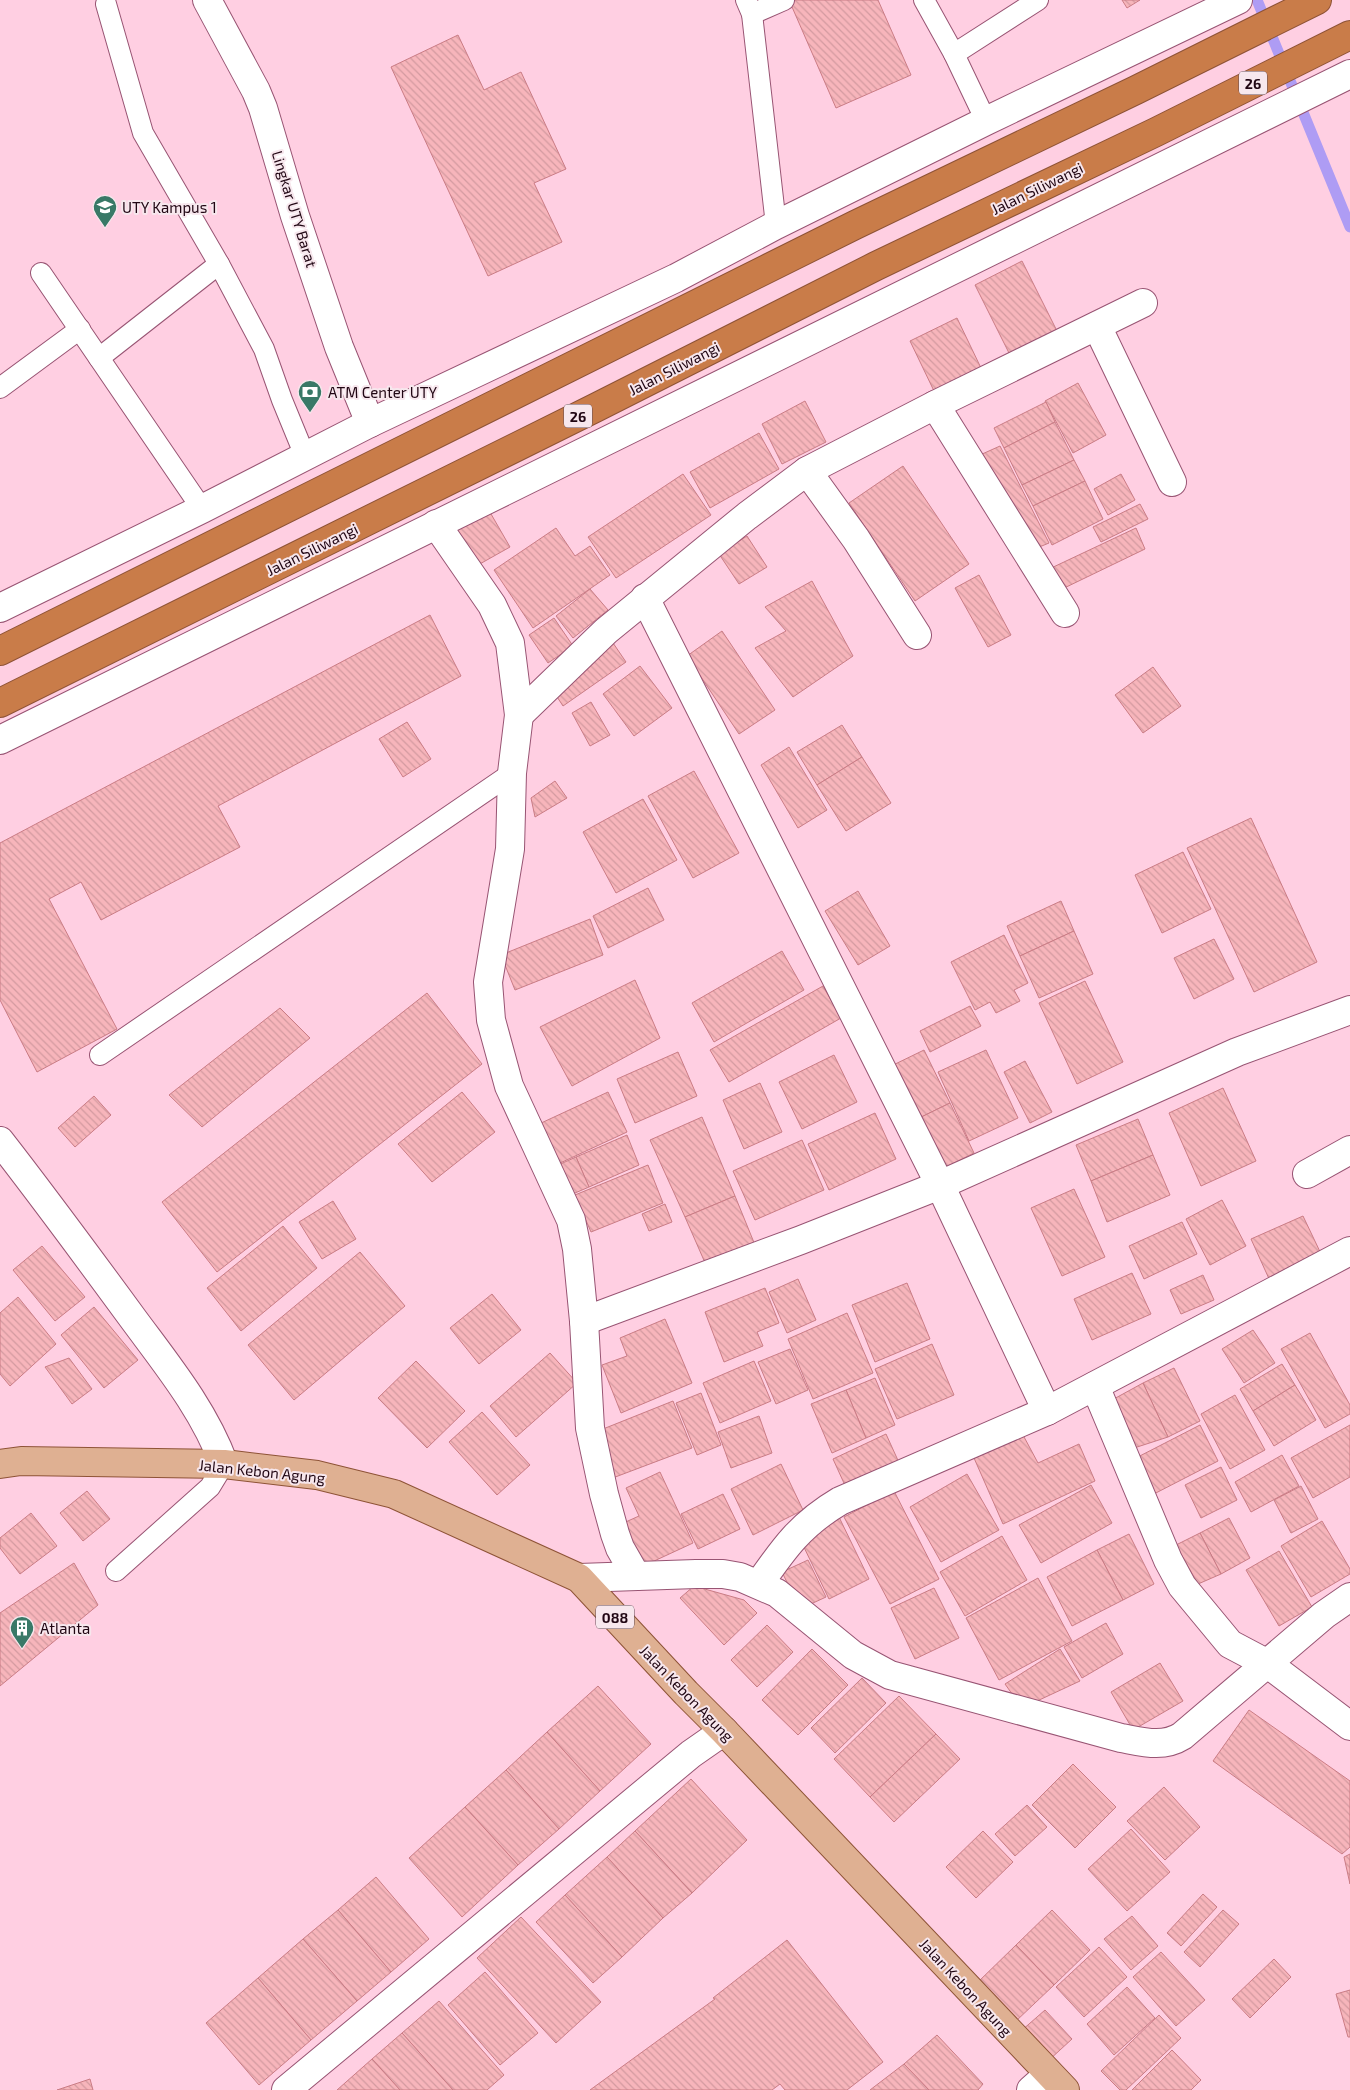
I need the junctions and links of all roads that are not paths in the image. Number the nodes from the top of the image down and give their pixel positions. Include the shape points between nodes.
1 (207, 0) edge
2 (784, 0) edge
3 (924, 0) edge
4 (1038, 0) edge
5 (1238, 0) edge
6 (1317, 0) edge
7 (106, 4) dead end
8 (749, 7) edge
9 (1350, 35) edge
10 (954, 54) junction
11 (1350, 74) edge
12 (986, 121) junction
13 (776, 225) junction
14 (219, 264) junction
15 (41, 273) dead end
16 (1143, 303) dead end
17 (1097, 326) junction
18 (80, 329) junction
19 (99, 358) junction
20 (0, 388) edge
21 (935, 405) junction
22 (370, 423) junction
23 (305, 456) junction
24 (807, 472) junction
25 (1172, 482) dead end
26 (202, 509) junction
27 (436, 524) junction
28 (645, 598) junction
29 (0, 608) edge
30 (1065, 613) dead end
31 (917, 635) dead end
32 (0, 651) edge
33 (0, 703) edge
34 (519, 715) junction
35 (0, 740) edge
36 (512, 773) junction
37 (1350, 1010) edge
38 (100, 1056) dead end
39 (0, 1141) edge
40 (1350, 1150) edge
41 (1308, 1174) dead end
42 (940, 1185) junction
43 (1350, 1250) edge
44 (584, 1321) junction
45 (1095, 1386) junction
46 (1047, 1411) junction
47 (0, 1464) edge
48 (224, 1464) junction
49 (116, 1571) dead end
50 (636, 1576) junction
51 (579, 1578) junction
52 (759, 1584) junction
53 (1350, 1597) edge
54 (1268, 1664) junction
55 (1350, 1726) edge
56 (724, 1731) junction
57 (1048, 2085) edge
58 (286, 2090) edge

1 - 22 street, Lingkar UTY Barat via 263,108 339,347
2 - 8 lane
3 - 10 lane
4 - 10 lane
5 - 12 street
6 - 32 highway via 846,229
7 - 14 lane via 143,132
8 - 13 lane
9 - 33 highway, Jalan Siliwangi / 26 via 876,266
10 - 12 lane
11 - 27 street
12 - 13 street
13 - 22 street via 676,278
14 - 19 lane
14 - 23 lane via 264,349
15 - 18 lane
16 - 17 street
17 - 21 street
17 - 25 street
18 - 19 lane
18 - 20 lane
19 - 26 lane
21 - 24 street
21 - 30 street
22 - 23 street
23 - 26 street
24 - 28 street
24 - 31 street via 856,539
26 - 29 street
27 - 34 street via 492,605 510,643
27 - 35 street
28 - 34 street
28 - 42 street
34 - 36 street
36 - 38 lane
36 - 44 street via 510,849 488,982 491,1020 509,1086 571,1220
37 - 42 street via 1237,1052
39 - 48 street via 194,1402
40 - 41 street
42 - 44 street
42 - 46 street
43 - 45 street
44 - 50 street via 590,1428 596,1458 620,1548
45 - 46 street
45 - 54 street via 1182,1586 1230,1644
46 - 52 street via 840,1501 818,1514 782,1550
47 - 48 main road, Jalan Kebon Agung / 088 via 21,1460
48 - 49 lane via 210,1487
48 - 51 main road, Jalan Kebon Agung / 088 via 317,1475 394,1494
50 - 51 street
50 - 52 street via 723,1574
51 - 56 main road, Jalan Kebon Agung / 088
52 - 54 street via 776,1593 852,1655 890,1675 1121,1738 1158,1744 1182,1736
53 - 54 street via 1324,1615
54 - 55 street
56 - 57 main road, Jalan Kebon Agung / 088
56 - 58 street via 684,1760

